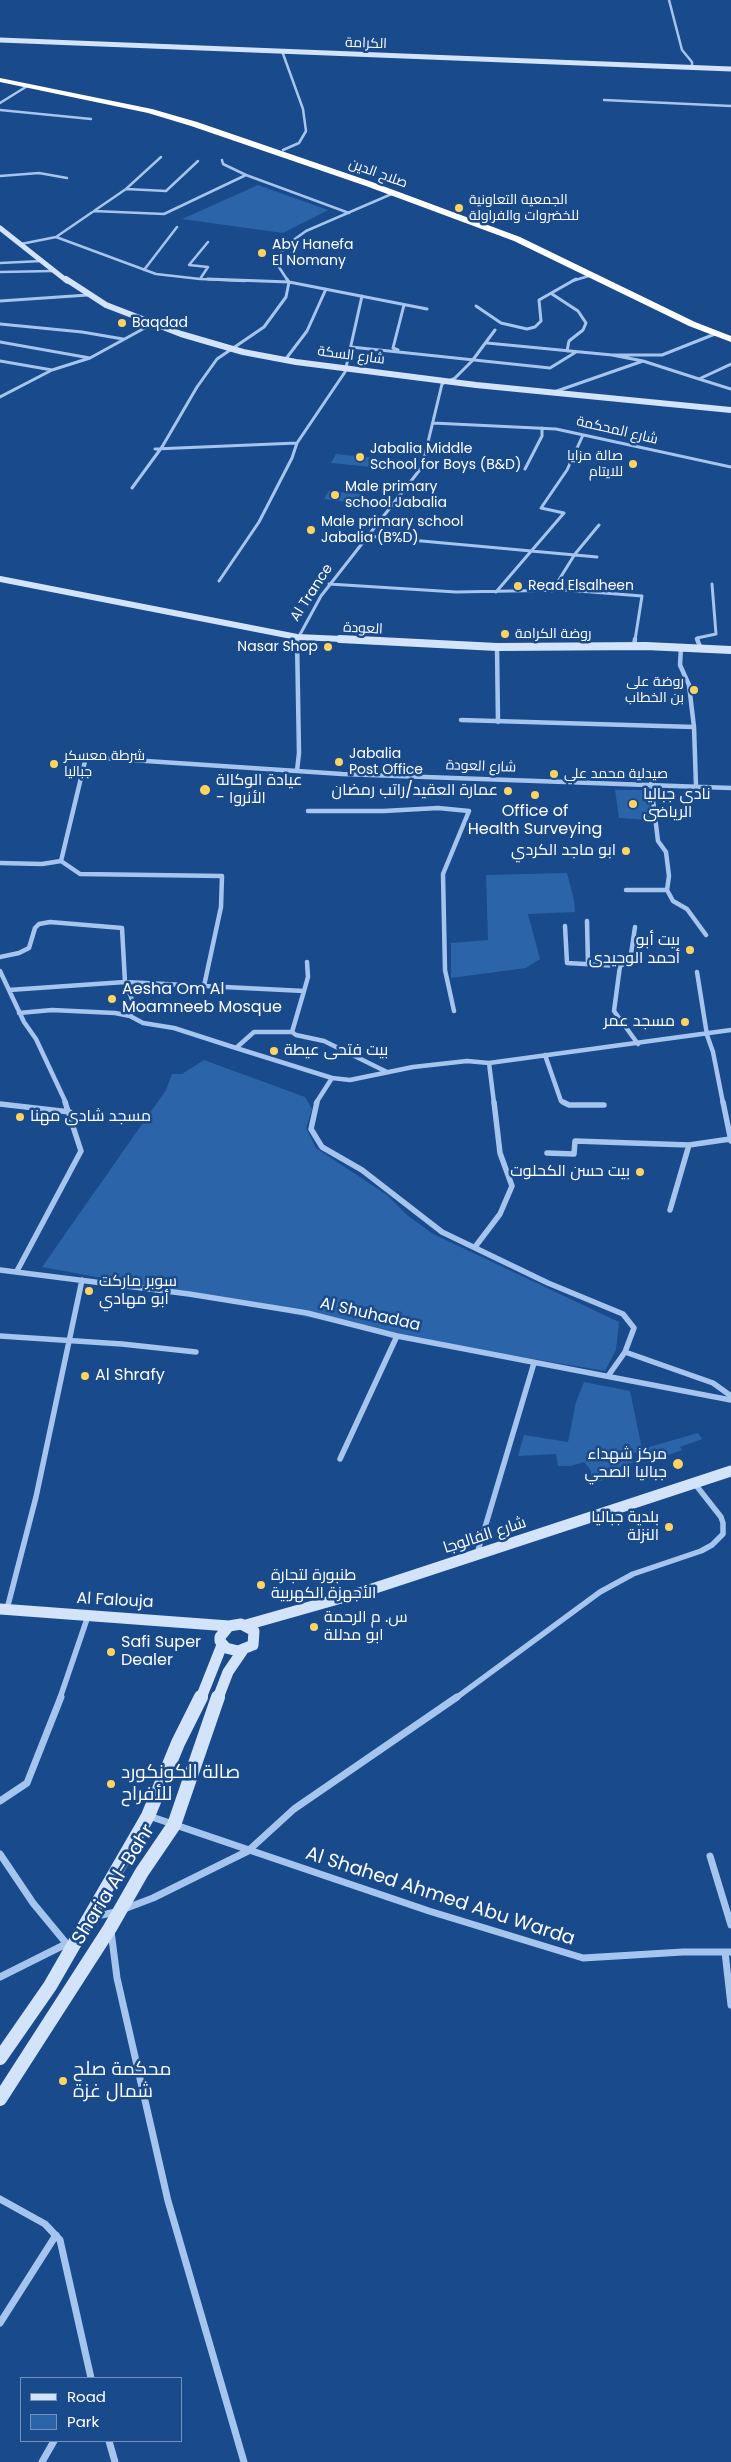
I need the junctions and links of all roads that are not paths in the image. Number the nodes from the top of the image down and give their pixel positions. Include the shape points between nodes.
1 (669, 0) edge
2 (0, 40) edge
3 (282, 51) junction
4 (692, 67) junction
5 (731, 69) edge
6 (0, 78) edge
7 (30, 85) junction
8 (604, 100) dead end
9 (0, 103) edge
10 (731, 106) edge
11 (0, 110) edge
12 (92, 119) dead end
13 (283, 150) junction
14 (161, 157) dead end
15 (222, 160) dead end
16 (198, 161) dead end
17 (246, 175) junction
18 (0, 176) edge
19 (67, 178) dead end
20 (126, 189) junction
21 (394, 193) junction
22 (94, 211) junction
23 (350, 213) junction
24 (177, 227) dead end
25 (0, 228) edge
26 (56, 237) junction
27 (208, 242) dead end
28 (21, 244) junction
29 (42, 262) junction
30 (0, 263) edge
31 (53, 270) junction
32 (144, 270) junction
33 (0, 272) edge
34 (593, 275) junction
35 (200, 279) junction
36 (289, 282) junction
37 (326, 289) junction
38 (552, 294) junction
39 (88, 295) junction
40 (362, 296) junction
41 (0, 300) edge
42 (404, 305) junction
43 (476, 306) dead end
44 (427, 309) dead end
45 (0, 324) edge
46 (152, 324) junction
47 (495, 330) dead end
48 (716, 334) junction
49 (731, 334) edge
50 (731, 339) edge
51 (124, 340) junction
52 (0, 342) edge
53 (487, 343) junction
54 (351, 347) junction
55 (232, 349) junction
56 (567, 351) junction
57 (576, 352) junction
58 (406, 353) junction
59 (612, 354) junction
60 (90, 358) junction
61 (286, 360) junction
62 (0, 361) edge
63 (472, 361) junction
64 (643, 361) junction
65 (731, 364) edge
66 (345, 368) junction
67 (52, 370) junction
68 (699, 379) junction
69 (445, 381) junction
70 (731, 389) edge
71 (554, 392) junction
72 (0, 397) edge
73 (731, 410) edge
74 (433, 423) junction
75 (542, 428) junction
76 (583, 435) junction
77 (297, 443) junction
78 (162, 447) junction
79 (155, 449) dead end
80 (731, 467) edge
81 (525, 469) dead end
82 (132, 488) dead end
83 (599, 525) dead end
84 (366, 536) junction
85 (533, 550) junction
86 (575, 554) junction
87 (597, 557) dead end
88 (0, 579) edge
89 (218, 581) dead end
90 (329, 584) junction
91 (712, 584) dead end
92 (552, 591) junction
93 (496, 592) junction
94 (297, 638) junction
95 (634, 646) junction
96 (497, 647) junction
97 (681, 647) junction
98 (701, 649) junction
99 (731, 650) edge
100 (461, 720) dead end
101 (498, 722) junction
102 (694, 727) junction
103 (297, 771) junction
104 (651, 784) junction
105 (696, 786) junction
106 (731, 788) edge
107 (308, 811) dead end
108 (61, 861) junction
109 (0, 863) edge
110 (626, 890) dead end
111 (667, 890) junction
112 (587, 921) dead end
113 (565, 926) dead end
114 (635, 927) dead end
115 (706, 935) dead end
116 (0, 957) edge
117 (307, 962) dead end
118 (588, 964) junction
119 (620, 966) junction
120 (0, 970) edge
121 (697, 972) dead end
122 (125, 982) junction
123 (204, 986) junction
124 (9, 990) junction
125 (304, 991) junction
126 (454, 1011) dead end
127 (19, 1013) junction
128 (130, 1016) junction
129 (731, 1030) edge
130 (292, 1032) junction
131 (707, 1035) junction
132 (638, 1044) junction
133 (236, 1048) junction
134 (545, 1055) junction
135 (489, 1063) junction
136 (388, 1072) junction
137 (332, 1078) junction
138 (0, 1104) edge
139 (604, 1106) dead end
140 (70, 1112) junction
141 (731, 1140) edge
142 (689, 1145) junction
143 (546, 1153) dead end
144 (670, 1210) dead end
145 (475, 1247) junction
146 (0, 1270) edge
147 (17, 1271) junction
148 (82, 1280) junction
149 (0, 1336) edge
150 (397, 1336) junction
151 (67, 1340) junction
152 (196, 1352) dead end
153 (625, 1352) junction
154 (534, 1363) junction
155 (608, 1376) junction
156 (731, 1396) edge
157 (731, 1400) edge
158 (340, 1459) dead end
159 (731, 1471) edge
160 (695, 1484) junction
161 (477, 1556) junction
162 (3, 1609) edge
163 (88, 1616) junction
164 (246, 1625) junction
165 (229, 1626) junction
166 (222, 1645) junction
167 (244, 1650) junction
168 (0, 1801) edge
169 (148, 1816) junction
170 (174, 1825) junction
171 (248, 1851) junction
172 (0, 1854) edge
173 (710, 1856) dead end
174 (121, 1910) junction
175 (90, 1918) junction
176 (731, 1925) edge
177 (110, 1928) junction
178 (68, 1946) junction
179 (728, 1952) edge
180 (0, 1977) edge
181 (731, 2005) edge
182 (0, 2058) edge
183 (0, 2099) edge
184 (0, 2199) edge
185 (56, 2235) junction
186 (0, 2323) edge
187 (91, 2377) edge
188 (53, 2442) edge
189 (109, 2442) edge
190 (42, 2462) edge
191 (115, 2462) edge
192 (244, 2462) edge

1 - 4 street via 682,50 692,62
2 - 3 main road, الكرامة
3 - 4 main road, الكرامة
3 - 13 street via 303,109 306,131 299,143
4 - 5 main road, الكرامة
6 - 7 highway, صلاح الدين
6 - 13 highway, صلاح الدين via 137,104
7 - 9 street
7 - 21 highway, صلاح الدين via 106,100 194,124
8 - 10 street
11 - 12 street
13 - 49 highway, صلاح الدين via 523,235 688,317
14 - 20 street
15 - 17 street via 223,164
16 - 20 street via 166,191
17 - 22 street via 164,214
17 - 23 street
18 - 19 street via 39,174
20 - 22 street
21 - 23 street
21 - 34 highway, صلاح الدين via 517,239
22 - 26 street
23 - 36 street via 306,231 288,244 277,264
24 - 32 street
25 - 28 main road, شارع السكة
26 - 28 street
26 - 32 street
27 - 35 street via 190,265 208,267
28 - 29 main road, شارع السكة
29 - 30 street
29 - 31 main road, شارع السكة
31 - 33 street
31 - 39 main road, شارع السكة
32 - 35 street
34 - 38 street via 573,280
34 - 48 highway, صلاح الدين
35 - 36 street
36 - 37 street
36 - 55 street via 286,297 264,327
37 - 40 street
37 - 61 street via 307,331
38 - 43 street via 540,300 541,321 527,330 501,323
38 - 56 street via 578,311 586,323 583,330 569,341
39 - 41 street
39 - 46 main road, شارع السكة
40 - 42 street
40 - 54 street
42 - 44 street
42 - 58 street via 393,348
45 - 51 street via 82,332
46 - 51 street
46 - 55 main road, شارع السكة
47 - 53 street
48 - 50 highway, صلاح الدين
48 - 59 street via 662,355
51 - 60 street
52 - 60 street
53 - 56 street
53 - 63 street
54 - 58 street
54 - 66 street
55 - 61 main road, شارع السكة
55 - 78 street via 217,359
56 - 57 street
57 - 59 street
57 - 63 street via 550,368
58 - 63 street
59 - 64 street
60 - 67 street
61 - 66 main road, شارع السكة
62 - 67 street
63 - 69 street via 455,378
64 - 68 street
64 - 71 street
65 - 68 street
66 - 69 main road, شارع السكة
66 - 77 street
67 - 72 street
68 - 70 street
69 - 71 main road, شارع السكة
69 - 74 street, Al Trance
71 - 73 main road, شارع السكة
74 - 75 street, شارع المحكمة
74 - 84 street, Al Trance via 422,467
75 - 76 street, شارع المحكمة
75 - 81 street via 542,436
76 - 80 street, شارع المحكمة
76 - 85 street via 567,470 541,508 564,513
77 - 78 street
77 - 89 street via 259,522
78 - 79 street
78 - 82 street
83 - 86 street
84 - 85 street
84 - 90 street, Al Trance
85 - 86 street
85 - 93 street
86 - 87 street
86 - 92 street
88 - 94 main road, العودة
90 - 93 street
90 - 94 street, Al Trance
91 - 98 street via 716,634 697,638
92 - 93 street
92 - 95 street via 642,596
94 - 96 main road, العودة
94 - 103 street
95 - 96 main road, العودة
95 - 97 main road, العودة
96 - 101 street
97 - 98 main road, العودة
97 - 102 street via 680,664 689,685
98 - 99 main road, العودة
100 - 101 street
101 - 102 street
102 - 105 street
103 - 104 street, شارع العودة
103 - 108 street, شارع العودة via 86,757
104 - 105 street, شارع العودة
104 - 111 street via 658,841 666,852 670,876
105 - 106 street, شارع العودة
107 - 126 street via 438,808 469,811 442,874 445,970
108 - 109 street
108 - 123 street via 80,874 222,876 214,950
110 - 111 street
111 - 115 street via 673,901 687,908
112 - 118 street
113 - 118 street via 567,963
114 - 119 street via 630,961
116 - 122 street via 28,948 39,924 117,926 124,930
117 - 125 street via 308,977
118 - 119 street
119 - 132 street via 614,1011
120 - 124 street
121 - 131 street
122 - 123 street
122 - 124 street
122 - 128 street via 135,1007
123 - 125 street
124 - 127 street
125 - 130 street
127 - 128 street via 52,1010
127 - 140 street via 36,1039
128 - 133 street via 143,1023 174,1028
129 - 131 street
130 - 133 street via 254,1032
130 - 136 street via 324,1041
131 - 132 street
131 - 141 street
132 - 134 street
133 - 137 street
134 - 135 street
134 - 139 street via 561,1101 569,1105
135 - 136 street via 462,1061
135 - 145 street via 500,1154 512,1186 500,1214
136 - 137 street via 350,1080
137 - 145 street via 316,1103 311,1129 322,1147 362,1170 442,1232
138 - 140 street
140 - 147 street via 81,1151
141 - 142 street
142 - 143 street via 575,1142 574,1154
142 - 144 street
145 - 153 street via 622,1314 634,1328
146 - 147 street, Al Shuhadaa
147 - 148 street, Al Shuhadaa
148 - 150 street, Al Shuhadaa via 307,1313
148 - 151 street
149 - 151 street
150 - 154 street, Al Shuhadaa
150 - 158 street
151 - 152 street
151 - 162 street via 36,1497
153 - 155 street
153 - 156 street via 713,1383
154 - 155 street, Al Shuhadaa
154 - 161 street
155 - 157 street, Al Shuhadaa
159 - 160 main road, شارع الفالوجا
160 - 161 main road, شارع الفالوجا
160 - 171 street via 723,1523 723,1534 712,1544 701,1551 633,1574 600,1592 486,1678 294,1809
161 - 164 main road, شارع الفالوجا
162 - 163 main road, Al Falouja
163 - 165 main road, Al Falouja
163 - 168 street via 51,1725 27,1783
164 - 165 main road
164 - 167 main road via 254,1632 255,1640
165 - 166 main road via 221,1632
166 - 167 main road via 232,1650
166 - 169 main road, Sharia Al-Bahr
167 - 170 main road, Sharia Al-Bahr via 237,1656 225,1681
169 - 170 street, Al Shahed Ahmed Abu Warda
169 - 175 main road, Sharia Al-Bahr
170 - 171 street, Al Shahed Ahmed Abu Warda
170 - 174 main road, Sharia Al-Bahr
171 - 174 street via 153,1898
171 - 179 street, Al Shahed Ahmed Abu Warda via 583,1958
172 - 178 street via 33,1903
173 - 176 street
174 - 175 street
174 - 177 main road, Sharia Al-Bahr
175 - 178 main road, Sharia Al-Bahr
177 - 183 main road, Sharia Al-Bahr
177 - 192 street via 117,1978 168,2200
178 - 180 street
178 - 182 main road, Sharia Al-Bahr via 50,1986
179 - 181 street
184 - 185 street via 46,2224
185 - 186 street
185 - 187 street via 60,2240
188 - 190 street
189 - 191 street

